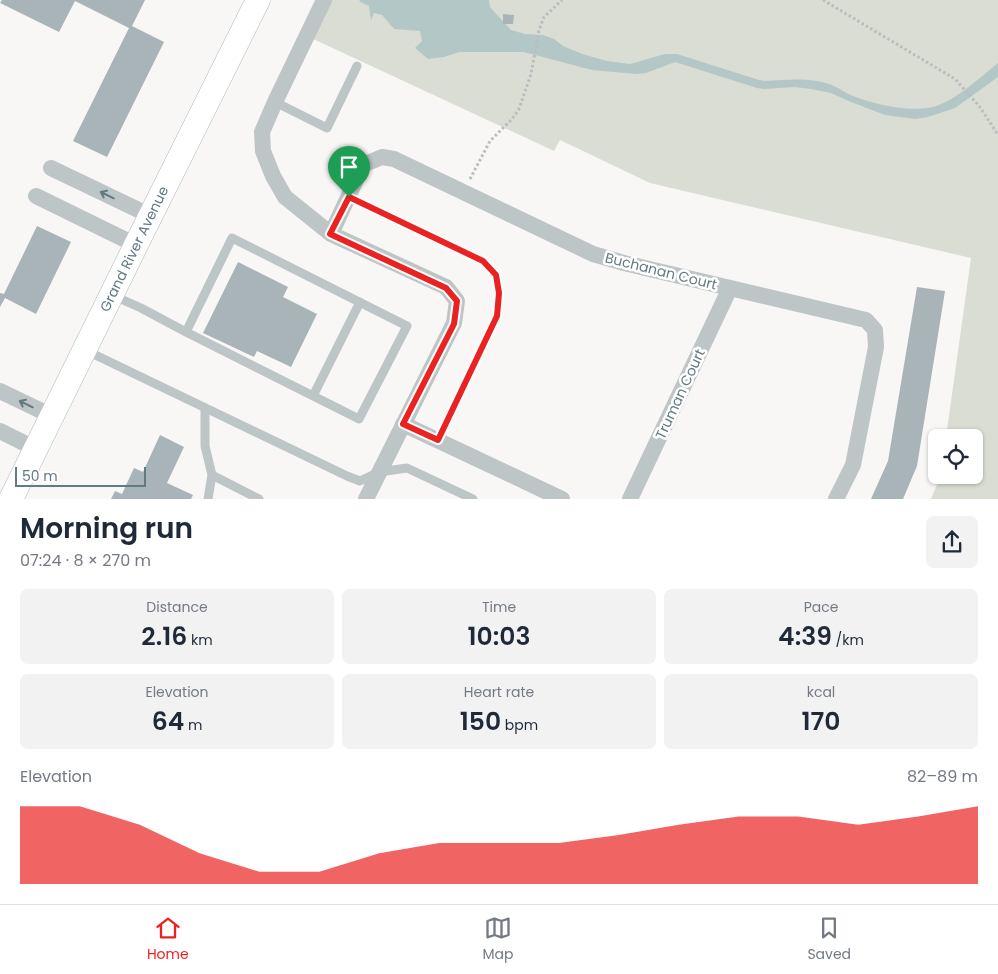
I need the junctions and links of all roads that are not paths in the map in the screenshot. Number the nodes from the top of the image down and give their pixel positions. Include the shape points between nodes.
1 (258, 0) edge
2 (324, 0) edge
3 (357, 66) dead end
4 (275, 102) junction
5 (51, 168) dead end
6 (36, 196) dead end
7 (349, 197) junction
8 (150, 216) junction
9 (330, 234) junction
10 (136, 245) junction
11 (730, 288) junction
12 (112, 294) junction
13 (360, 302) junction
14 (186, 332) junction
15 (85, 350) junction
16 (0, 391) edge
17 (313, 396) junction
18 (205, 408) junction
19 (52, 416) junction
20 (403, 424) junction
21 (0, 431) edge
22 (438, 440) junction
23 (36, 449) junction
24 (380, 472) junction
25 (212, 475) junction
26 (11, 499) edge
27 (208, 499) edge
28 (258, 499) edge
29 (366, 499) edge
30 (473, 499) edge
31 (562, 499) edge
32 (630, 499) edge
33 (836, 499) edge

1 - 8 main road, Grand River Avenue
2 - 4 street
3 - 4 lane via 327,128
4 - 9 street via 262,132 263,151 273,176 285,197
8 -> 5 street
6 - 10 street
7 - 9 street, Buchanan Court
7 - 11 street, Buchanan Court via 363,165 382,157 394,159 593,254
7 - 22 lane via 483,261 496,275 499,293 497,316
8 - 10 main road, Grand River Avenue
9 - 20 street via 446,288 457,301 454,324
10 - 12 main road, Grand River Avenue
11 - 32 street, Truman Court
11 - 33 street, Buchanan Court via 866,320 875,330 876,347 853,465
12 - 14 lane
12 - 15 main road, Grand River Avenue
13 - 14 lane via 232,238
13 - 17 lane
13 - 17 lane via 407,326 359,419
14 - 17 lane
15 - 18 lane
15 - 19 main road, Grand River Avenue
19 -> 16 street
18 - 24 lane via 360,481
18 - 25 lane via 205,446
19 - 23 main road, Grand River Avenue
20 - 22 street
20 - 24 street
21 - 23 street
22 - 31 street
23 - 26 main road, Grand River Avenue
24 - 29 street
24 - 30 lane via 408,468
25 - 27 lane
25 - 28 lane

